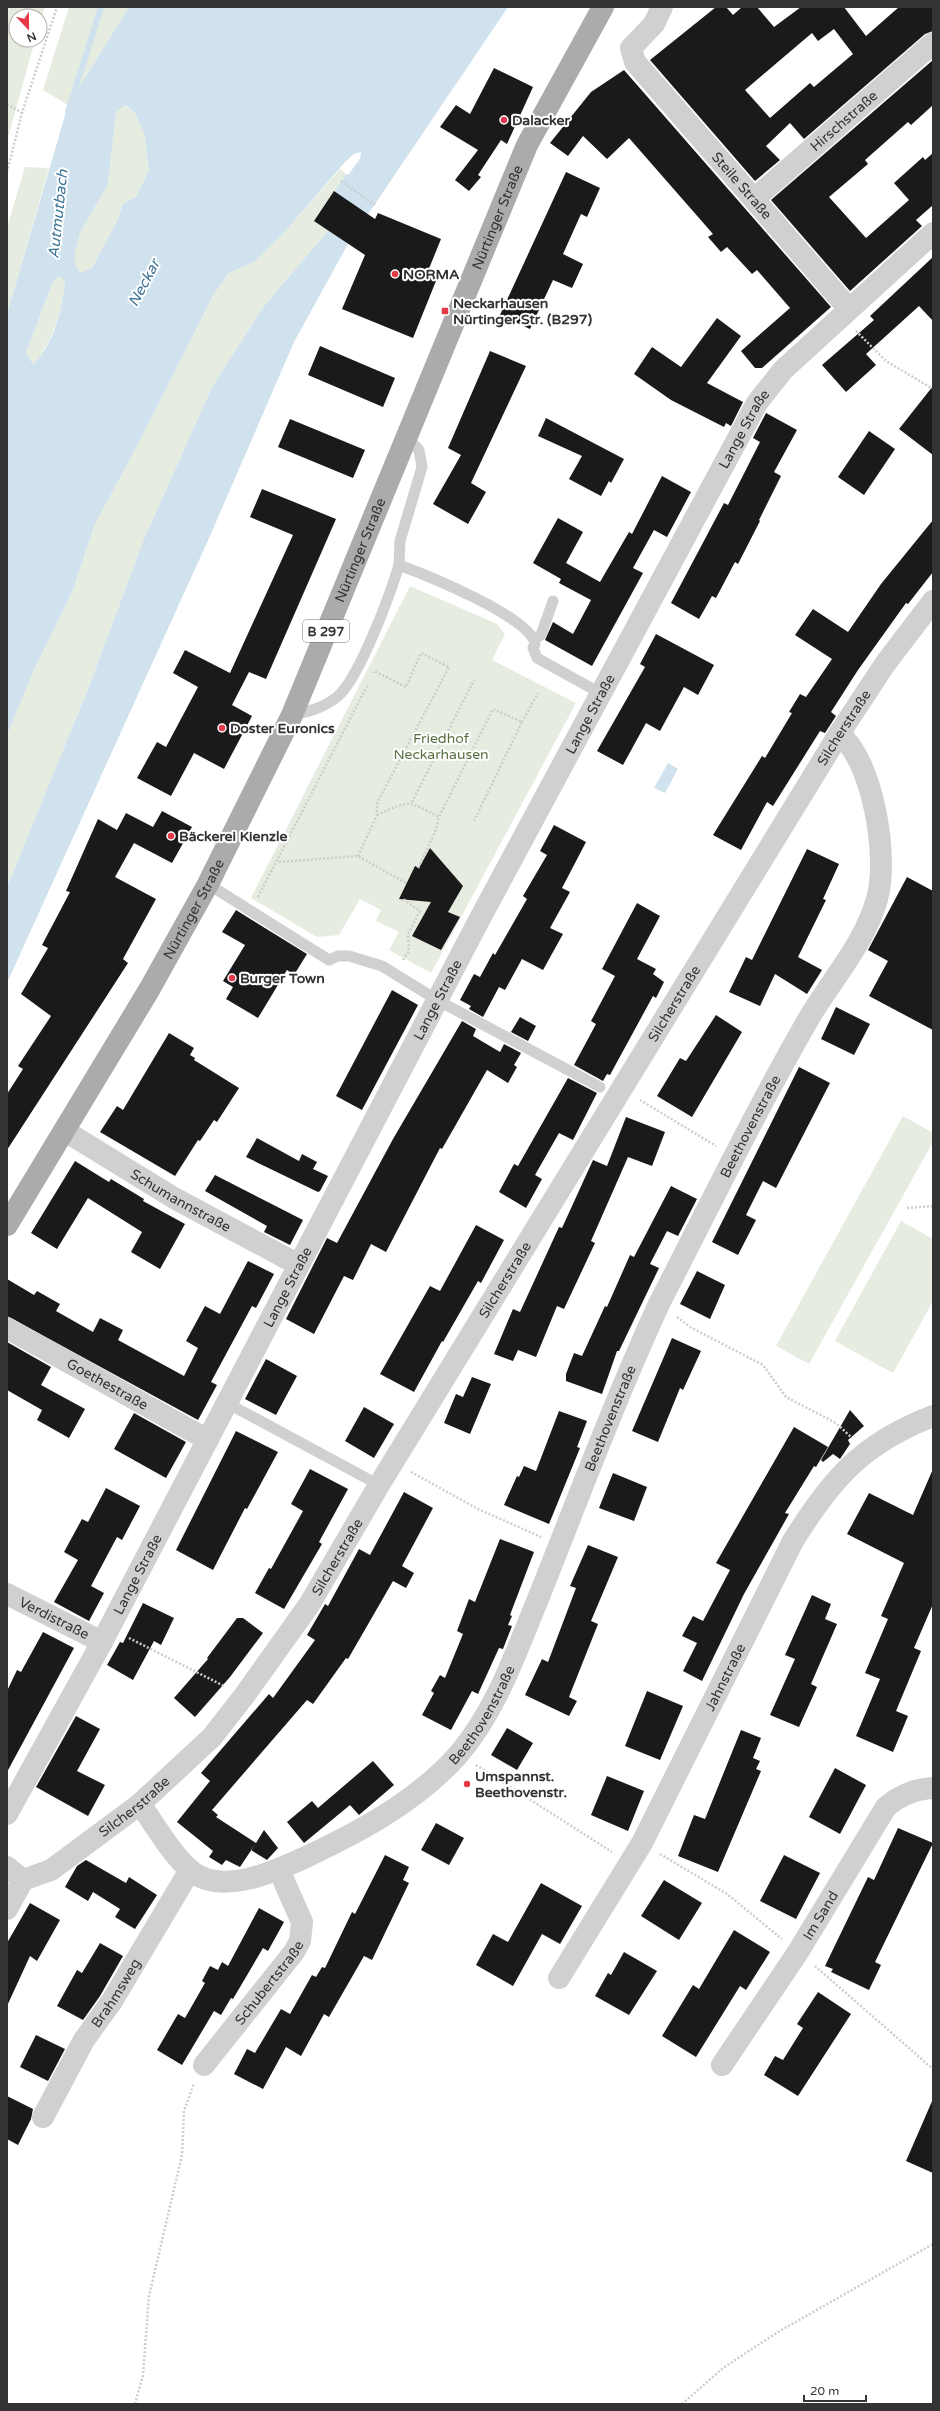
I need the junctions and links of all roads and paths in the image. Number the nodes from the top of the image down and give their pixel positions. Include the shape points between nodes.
1 (57, 7) edge
2 (604, 7) edge
3 (662, 7) edge
4 (933, 43) edge
5 (7, 104) edge
6 (22, 114) junction
7 (7, 172) edge
8 (341, 181) dead end
9 (754, 199) junction
10 (375, 205) dead end
11 (933, 233) edge
12 (849, 309) junction
13 (856, 332) dead end
14 (933, 389) edge
15 (406, 436) junction
16 (399, 566) junction
17 (933, 600) edge
18 (552, 601) dead end
19 (535, 638) junction
20 (371, 678) dead end
21 (474, 680) dead end
22 (368, 685) dead end
23 (538, 693) dead end
24 (600, 693) junction
25 (292, 715) junction
26 (522, 722) junction
27 (839, 734) junction
28 (412, 802) junction
29 (377, 815) junction
30 (439, 817) junction
31 (474, 821) dead end
32 (358, 856) junction
33 (278, 862) junction
34 (418, 868) dead end
35 (406, 883) dead end
36 (208, 884) junction
37 (403, 899) dead end
38 (249, 908) junction
39 (394, 974) junction
40 (437, 1000) junction
41 (600, 1087) dead end
42 (623, 1089) junction
43 (65, 1131) junction
44 (734, 1157) junction
45 (933, 1206) edge
46 (907, 1208) dead end
47 (7, 1225) edge
48 (299, 1265) junction
49 (657, 1309) junction
50 (7, 1328) edge
51 (227, 1403) junction
52 (933, 1416) edge
53 (208, 1440) junction
54 (864, 1452) junction
55 (393, 1463) junction
56 (379, 1485) junction
57 (560, 1545) junction
58 (7, 1594) edge
59 (106, 1635) junction
60 (244, 1696) junction
61 (459, 1754) junction
62 (933, 1788) edge
63 (140, 1804) junction
64 (7, 1814) edge
65 (642, 1843) junction
66 (631, 1864) junction
67 (190, 1870) junction
68 (279, 1870) junction
69 (15, 1874) edge
70 (7, 1909) edge
71 (798, 1952) junction
72 (559, 1978) dead end
73 (204, 2065) joint
74 (722, 2065) dead end
75 (933, 2069) edge
76 (43, 2117) dead end
77 (933, 2244) edge
78 (136, 2404) edge
79 (682, 2404) edge

1 - 6 path
2 - 15 main road, Nürtinger Straße / B 297 via 527,145
3 - 9 street, Steile Straße via 654,24 631,48 634,62
4 - 9 street, Hirschstraße
5 - 6 path
6 - 7 path
8 - 10 path
9 - 12 street, Steile Straße
11 - 12 street, Lange Straße
12 - 24 street, Lange Straße via 783,370 757,403
13 - 14 path via 886,361
15 - 16 lane via 419,450 422,467 400,541
15 - 25 main road, Nürtinger Straße / B 297
16 - 19 lane via 496,608 526,628
16 - 25 lane via 385,606 354,675 337,697 312,711
17 - 27 street, Silcherstraße
18 - 19 lane via 541,635
19 - 24 lane via 533,648 537,658
20 - 29 path via 374,671 406,687 421,653 449,667 377,803
21 - 28 path
22 - 33 path
23 - 26 path
24 - 40 street, Lange Straße
25 - 36 main road, Nürtinger Straße / B 297
26 - 30 path via 493,709
26 - 31 path
27 - 42 street, Silcherstraße
27 - 44 street, Beethovenstraße via 848,740 860,759 877,818 882,863 878,897 866,928 810,1016
28 - 29 path
28 - 30 path
29 - 32 path
30 - 34 path via 435,832
32 - 33 path
32 - 35 path
33 - 38 path
36 - 38 lane
36 - 43 main road, Nürtinger Straße / B 297 via 149,990
37 - 39 path via 420,911 408,934 409,951
38 - 39 lane via 329,960 338,956 362,958
39 - 40 lane
40 - 41 lane
40 - 48 street, Lange Straße
42 - 44 path
42 - 55 street, Silcherstraße
43 - 47 main road, Nürtinger Straße / B 297
43 - 48 street, Schumannstraße via 174,1198
44 - 49 street, Beethovenstraße
45 - 46 path
48 - 51 street, Lange Straße
49 - 54 path via 673,1315 690,1327 763,1365 786,1397 836,1423
49 - 57 street, Beethovenstraße via 610,1417
50 - 53 street, Goethestraße
51 - 53 street, Lange Straße
51 - 56 lane
52 - 54 street, Jahnstraße via 904,1427
53 - 59 street, Lange Straße
54 - 65 street, Jahnstraße via 848,1466 818,1501 793,1541
55 - 56 street, Silcherstraße
55 - 57 path via 478,1509
56 - 60 street, Silcherstraße via 309,1605
57 - 61 street, Beethovenstraße via 510,1668 486,1713
58 - 59 street, Verdistraße
59 - 60 path
59 - 64 street, Lange Straße
60 - 63 street, Silcherstraße via 212,1737
61 - 66 path
61 - 68 street, Beethovenstraße via 429,1783 393,1810 345,1839
62 - 71 street, Im Sand via 911,1791 886,1807
63 - 67 street, Beethovenstraße
63 - 69 street, Silcherstraße via 51,1870
65 - 66 street, Jahnstraße
65 - 71 path via 727,1894
66 - 72 street, Jahnstraße
67 - 68 street, Beethovenstraße via 203,1878 220,1881 258,1878
67 - 76 street, Brahmsweg via 116,1994 84,2040
68 - 73 street, Schubertstraße via 302,1922 300,1941
69 - 70 street
71 - 74 street, Im Sand
71 - 75 path
73 - 78 path via 184,2111 182,2155 148,2296 143,2375
77 - 79 path via 778,2332 723,2368

